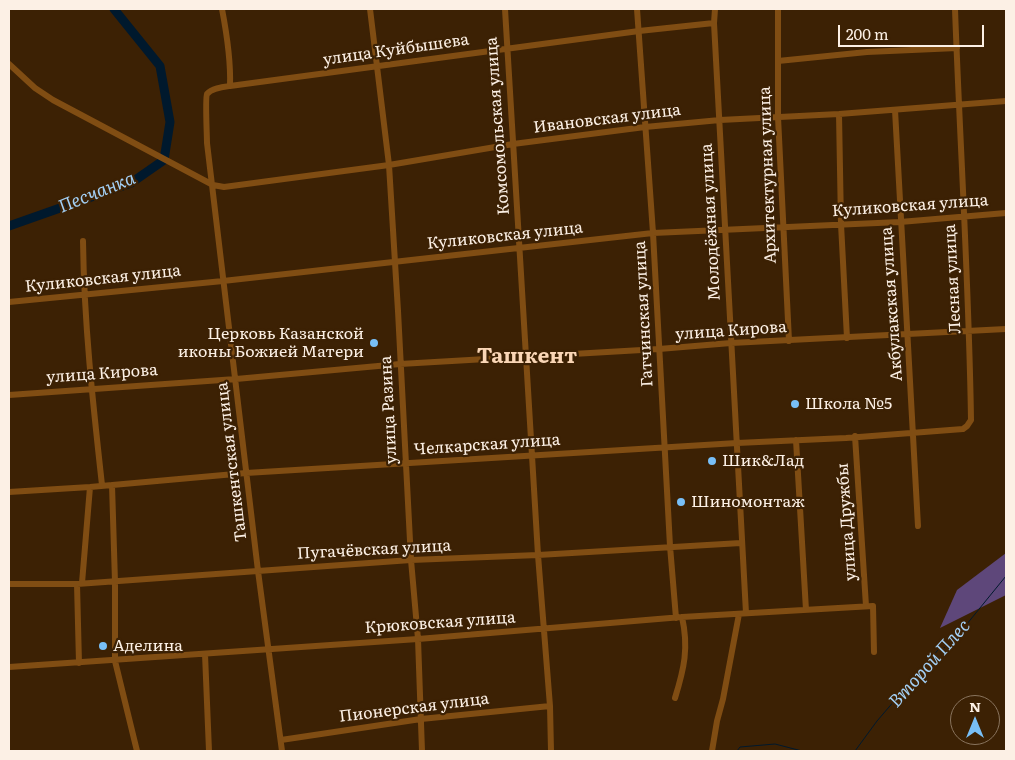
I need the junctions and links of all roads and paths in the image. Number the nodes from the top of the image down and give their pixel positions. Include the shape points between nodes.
1 (222, 9) edge
2 (370, 9) edge
3 (505, 9) edge
4 (637, 9) edge
5 (715, 9) edge
6 (778, 9) edge
7 (955, 9) edge
8 (714, 23) junction
9 (639, 31) junction
10 (957, 48) junction
11 (507, 49) junction
12 (778, 61) junction
13 (9, 64) edge
14 (377, 67) junction
15 (230, 86) junction
16 (1006, 100) edge
17 (960, 104) junction
18 (895, 110) junction
19 (838, 114) junction
20 (778, 117) junction
21 (720, 120) junction
22 (645, 127) junction
23 (513, 144) junction
24 (389, 165) junction
25 (213, 185) junction
26 (1006, 214) edge
27 (963, 217) junction
28 (900, 222) junction
29 (841, 224) junction
30 (784, 227) junction
31 (725, 229) junction
32 (653, 233) junction
33 (83, 241) dead end
34 (519, 248) junction
35 (395, 262) junction
36 (224, 281) junction
37 (84, 294) junction
38 (9, 302) edge
39 (1006, 329) edge
40 (970, 332) junction
41 (908, 335) junction
42 (846, 338) junction
43 (789, 340) junction
44 (731, 343) junction
45 (660, 349) junction
46 (527, 357) junction
47 (400, 364) junction
48 (236, 379) junction
49 (91, 389) junction
50 (9, 395) edge
51 (968, 426) joint
52 (912, 432) junction
53 (855, 436) junction
54 (796, 440) junction
55 (737, 443) junction
56 (664, 448) junction
57 (532, 456) junction
58 (405, 464) junction
59 (246, 473) junction
60 (102, 485) junction
61 (112, 485) junction
62 (90, 487) junction
63 (9, 492) edge
64 (918, 526) dead end
65 (741, 542) junction
66 (670, 546) junction
67 (538, 555) junction
68 (410, 560) junction
69 (258, 571) junction
70 (115, 582) junction
71 (9, 584) edge
72 (80, 584) junction
73 (869, 606) junction
74 (806, 610) junction
75 (743, 613) junction
76 (679, 617) junction
77 (545, 629) junction
78 (418, 639) junction
79 (270, 649) junction
80 (874, 652) dead end
81 (205, 654) junction
82 (115, 661) junction
83 (79, 663) junction
84 (9, 667) edge
85 (675, 698) dead end
86 (550, 706) junction
87 (421, 719) junction
88 (281, 740) junction
89 (137, 751) edge
90 (209, 751) edge
91 (282, 751) edge
92 (422, 751) edge
93 (551, 751) edge
94 (712, 751) edge

1 - 15 street via 231,70
2 - 14 street, улица Разина
3 - 11 street, Комсомольская улица
4 - 9 street, Гатчинская улица
5 - 8 street, Молодёжная улица
6 - 12 street, Архитектурная улица
7 - 10 street, Лесная улица
8 - 9 street, улица Куйбышева
8 - 21 street, Молодёжная улица
9 - 11 street, улица Куйбышева
9 - 22 street, Гатчинская улица
10 - 12 street via 867,52
10 - 17 street, Лесная улица
11 - 14 street, улица Куйбышева
11 - 23 street, Комсомольская улица
12 - 20 street, Архитектурная улица
13 - 25 street via 52,100
14 - 15 street, улица Куйбышева
14 - 24 street, улица Разина
15 - 25 street, Ташкентская улица via 215,88 205,99
16 - 17 street, Ивановская улица
17 - 18 street, Ивановская улица
17 - 27 street, Лесная улица
18 - 19 street, Ивановская улица
18 - 28 street, Акбулакская улица
19 - 20 street, Ивановская улица
19 - 29 street
20 - 21 street, Ивановская улица
20 - 30 street, Архитектурная улица
21 - 22 street, Ивановская улица
21 - 31 street, Молодёжная улица
22 - 23 street, Ивановская улица
22 - 32 street, Гатчинская улица
23 - 24 street, Ивановская улица
23 - 34 street, Комсомольская улица
24 - 25 street, Ивановская улица via 232,187
24 - 35 street, улица Разина
25 - 36 street, Ташкентская улица
26 - 27 street, Куликовская улица
27 - 28 street, Куликовская улица
27 - 40 street, Лесная улица
28 - 29 street, Куликовская улица
28 - 41 street, Акбулакская улица
29 - 30 street, Куликовская улица
29 - 42 street
30 - 31 street, Куликовская улица
30 - 43 street, Архитектурная улица
31 - 32 street, Куликовская улица
31 - 44 street, Молодёжная улица
32 - 34 street, Куликовская улица
32 - 45 street, Гатчинская улица
33 - 37 street
34 - 35 street, Куликовская улица
34 - 46 street, Комсомольская улица
35 - 36 street, Куликовская улица
35 - 47 street, улица Разина
36 - 37 street, Куликовская улица
36 - 48 street, Ташкентская улица
37 - 38 street, Куликовская улица
37 - 49 street
39 - 40 street, улица Кирова
40 - 41 street, улица Кирова
40 - 51 street, Лесная улица via 971,420
41 - 42 street, улица Кирова
41 - 52 street, Акбулакская улица
42 - 43 street, улица Кирова
43 - 44 street, улица Кирова
44 - 45 street, улица Кирова
44 - 55 street, Молодёжная улица
45 - 46 street, улица Кирова
45 - 56 street, Гатчинская улица
46 - 47 street, улица Кирова
46 - 57 street, Комсомольская улица
47 - 48 street, улица Кирова
47 - 58 street, улица Разина
48 - 49 street, улица Кирова
48 - 59 street, Ташкентская улица
49 - 50 street, улица Кирова
49 - 60 street
51 - 52 street, Челкарская улица
52 - 53 street, Челкарская улица
52 - 64 street, Акбулакская улица
53 - 54 street, Челкарская улица
53 - 73 street, улица Дружбы
54 - 55 street, Челкарская улица
54 - 74 street
55 - 56 street, Челкарская улица
55 - 65 street, Молодёжная улица
56 - 57 street, Челкарская улица
56 - 66 street, Гатчинская улица
57 - 58 street, Челкарская улица
57 - 67 street, Комсомольская улица
58 - 59 street, Челкарская улица
58 - 68 street, улица Разина
59 - 61 street, Челкарская улица
59 - 69 street, Ташкентская улица
60 - 61 street, Челкарская улица
60 - 62 street, Челкарская улица
61 - 70 street
62 - 63 street, Челкарская улица
62 - 72 street
65 - 66 street, Пугачёвская улица
65 - 75 street, Молодёжная улица
66 - 67 street, Пугачёвская улица
66 - 76 street, Гатчинская улица
67 - 68 street, Пугачёвская улица
67 - 77 street, Комсомольская улица
68 - 69 street, Пугачёвская улица
68 - 78 street, улица Разина
69 - 70 street, Пугачёвская улица
69 - 79 street, Ташкентская улица
70 - 72 street, Пугачёвская улица
70 - 82 street
71 - 72 street, Пугачёвская улица
72 - 83 street
73 - 74 street, Крюковская улица
73 - 80 street, улица Дружбы
74 - 75 street, Крюковская улица
75 - 76 street, Крюковская улица
75 - 94 street, Молодёжная улица
76 - 77 street, Крюковская улица
76 - 85 street, Гатчинская улица via 686,655
77 - 78 street, Крюковская улица
77 - 86 street, Комсомольская улица
78 - 79 street, Крюковская улица
78 - 87 street, улица Разина
79 - 81 street, Крюковская улица
79 - 88 street, Ташкентская улица
81 - 82 street, Крюковская улица
81 - 90 street
82 - 83 street, Крюковская улица
82 - 89 street
83 - 84 street, Крюковская улица
86 - 87 street, Пионерская улица
86 - 93 street, Комсомольская улица
87 - 88 street, Пионерская улица
87 - 92 street, улица Разина
88 - 91 street, Ташкентская улица

